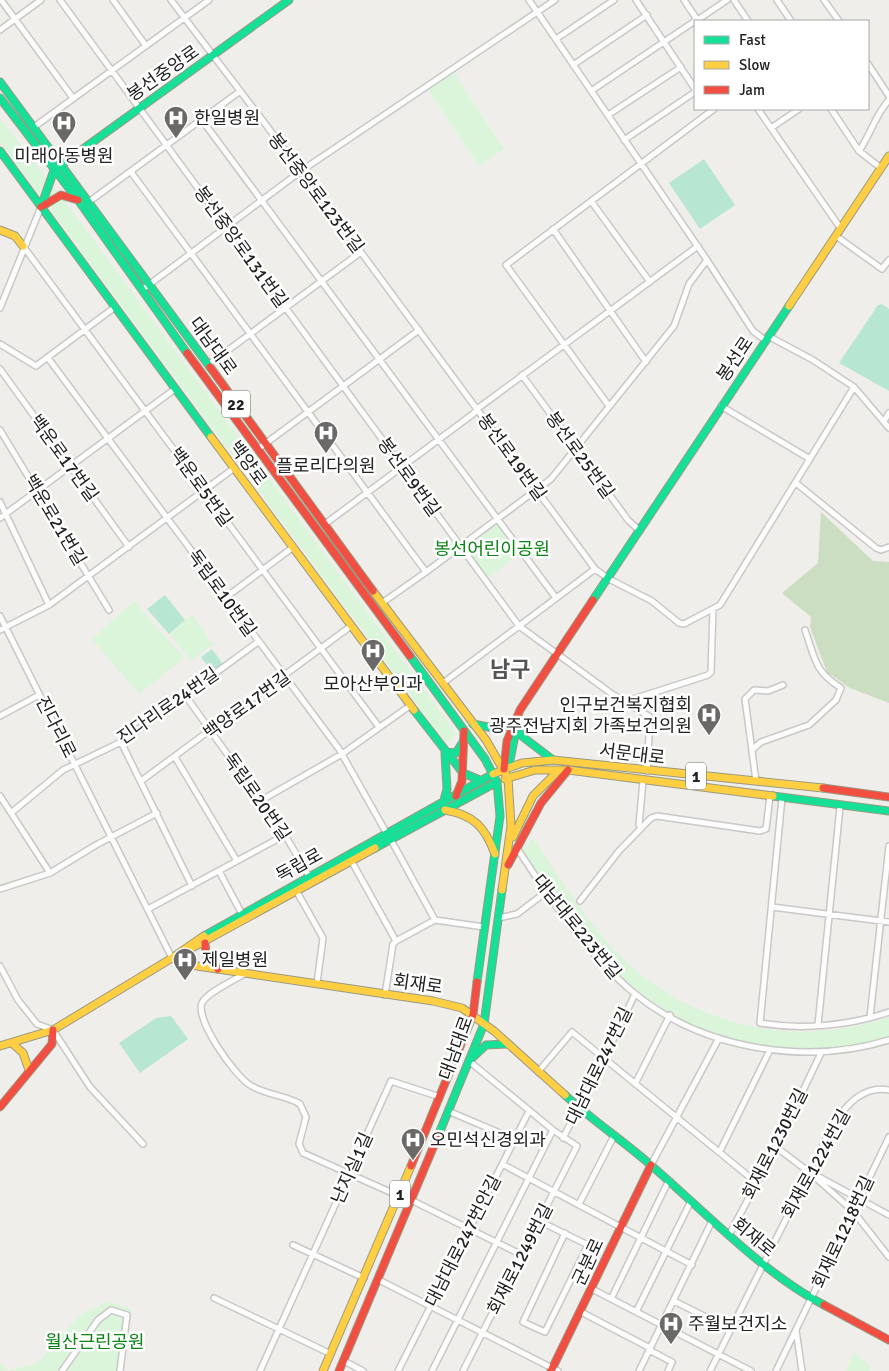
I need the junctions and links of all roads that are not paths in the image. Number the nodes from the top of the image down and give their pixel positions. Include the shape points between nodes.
1 (1, 0) edge
2 (41, 0) edge
3 (60, 0) edge
4 (113, 0) edge
5 (171, 0) edge
6 (209, 0) edge
7 (289, 0) edge
8 (529, 0) edge
9 (555, 0) edge
10 (614, 0) edge
11 (636, 0) edge
12 (684, 0) edge
13 (728, 0) edge
14 (734, 0) edge
15 (777, 0) edge
16 (824, 0) edge
17 (538, 12) junction
18 (646, 16) junction
19 (184, 18) junction
20 (15, 19) junction
21 (696, 20) edge
22 (698, 20) edge
23 (747, 20) edge
24 (790, 20) edge
25 (838, 20) edge
26 (694, 23) edge
27 (0, 30) edge
28 (556, 39) junction
29 (664, 42) junction
30 (146, 46) junction
31 (212, 56) junction
32 (573, 65) junction
33 (869, 66) edge
34 (682, 69) junction
35 (112, 70) junction
36 (0, 82) edge
37 (694, 88) edge
38 (591, 91) junction
39 (694, 91) edge
40 (239, 92) junction
41 (0, 98) edge
42 (73, 98) junction
43 (889, 98) edge
44 (140, 107) junction
45 (711, 110) edge
46 (759, 110) edge
47 (798, 110) edge
48 (832, 110) edge
49 (608, 115) junction
50 (202, 120) junction
51 (34, 127) junction
52 (772, 128) junction
53 (624, 140) junction
54 (168, 145) junction
55 (0, 151) edge
56 (859, 151) junction
57 (889, 156) edge
58 (61, 164) junction
59 (640, 164) junction
60 (881, 168) junction
61 (54, 170) junction
62 (300, 170) junction
63 (131, 172) junction
64 (262, 199) junction
65 (78, 200) junction
66 (592, 201) junction
67 (90, 202) junction
68 (41, 206) junction
69 (226, 226) junction
70 (841, 229) junction
71 (0, 230) edge
72 (553, 230) junction
73 (836, 236) junction
74 (23, 246) junction
75 (698, 246) junction
76 (361, 252) junction
77 (189, 253) junction
78 (707, 260) junction
79 (889, 260) edge
80 (322, 282) junction
81 (650, 282) junction
82 (150, 284) junction
83 (142, 290) junction
84 (115, 307) junction
85 (0, 308) edge
86 (285, 309) junction
87 (611, 312) junction
88 (85, 330) junction
89 (419, 330) junction
90 (250, 335) junction
91 (766, 338) junction
92 (0, 344) edge
93 (565, 345) junction
94 (48, 358) junction
95 (379, 360) junction
96 (646, 362) junction
97 (208, 366) junction
98 (0, 369) edge
99 (522, 376) junction
100 (342, 387) junction
101 (854, 387) junction
102 (175, 389) junction
103 (609, 406) junction
104 (721, 406) junction
105 (477, 408) junction
106 (145, 411) junction
107 (307, 413) junction
108 (889, 413) edge
109 (884, 421) junction
110 (889, 428) edge
111 (0, 430) edge
112 (108, 439) junction
113 (438, 440) junction
114 (266, 444) junction
115 (575, 448) junction
116 (258, 449) junction
117 (810, 460) junction
118 (71, 467) junction
119 (402, 467) junction
120 (233, 469) junction
121 (796, 483) junction
122 (204, 490) junction
123 (536, 491) junction
124 (38, 492) junction
125 (368, 492) junction
126 (0, 502) edge
127 (6, 514) junction
128 (0, 518) edge
129 (166, 519) junction
130 (498, 519) junction
131 (325, 524) junction
132 (640, 531) junction
133 (460, 546) junction
134 (129, 547) junction
135 (889, 547) edge
136 (292, 548) junction
137 (595, 569) junction
138 (262, 570) junction
139 (426, 572) junction
140 (89, 576) junction
141 (608, 580) junction
142 (225, 598) junction
143 (556, 598) junction
144 (382, 603) junction
145 (49, 605) junction
146 (713, 609) junction
147 (109, 610) dead end
148 (0, 616) edge
149 (351, 626) junction
150 (519, 626) junction
151 (3, 629) edge
152 (805, 630) dead end
153 (258, 642) junction
154 (320, 649) junction
155 (559, 656) junction
156 (284, 678) junction
157 (442, 683) junction
158 (783, 685) dead end
159 (39, 695) junction
160 (185, 695) junction
161 (624, 702) junction
162 (411, 705) junction
163 (0, 716) edge
164 (473, 724) junction
165 (514, 726) junction
166 (379, 727) junction
167 (210, 732) junction
168 (465, 732) junction
169 (464, 741) junction
170 (121, 742) junction
171 (753, 749) junction
172 (445, 752) junction
173 (342, 754) junction
174 (175, 757) junction
175 (553, 760) junction
176 (74, 763) junction
177 (507, 768) junction
178 (558, 770) junction
179 (568, 770) junction
180 (647, 771) junction
181 (463, 773) junction
182 (493, 774) junction
183 (508, 778) junction
184 (643, 781) junction
185 (756, 781) junction
186 (142, 782) junction
187 (482, 782) junction
188 (497, 782) junction
189 (0, 796) edge
190 (456, 796) junction
191 (770, 796) junction
192 (889, 797) edge
193 (782, 798) junction
194 (260, 801) junction
195 (444, 807) junction
196 (840, 807) junction
197 (889, 811) edge
198 (10, 813) junction
199 (157, 813) junction
200 (641, 827) junction
201 (285, 835) junction
202 (113, 837) junction
203 (389, 837) junction
204 (889, 846) edge
205 (517, 848) junction
206 (507, 850) junction
207 (496, 856) junction
208 (237, 861) junction
209 (352, 862) junction
210 (888, 867) edge
211 (219, 871) junction
212 (504, 871) junction
213 (50, 873) junction
214 (309, 876) junction
215 (192, 886) junction
216 (0, 889) edge
217 (297, 892) junction
218 (546, 892) junction
219 (580, 901) dead end
220 (772, 907) junction
221 (148, 909) junction
222 (242, 914) junction
223 (829, 914) junction
224 (497, 919) junction
225 (435, 920) junction
226 (880, 921) junction
227 (889, 922) edge
228 (484, 927) junction
229 (396, 941) junction
230 (205, 943) junction
231 (172, 958) junction
232 (0, 966) edge
233 (218, 969) junction
234 (246, 973) junction
235 (316, 983) junction
236 (635, 994) junction
237 (385, 995) junction
238 (889, 1012) edge
239 (473, 1015) junction
240 (670, 1016) junction
241 (870, 1018) junction
242 (484, 1024) junction
243 (818, 1025) junction
244 (53, 1030) junction
245 (719, 1038) junction
246 (889, 1040) edge
247 (12, 1043) junction
248 (507, 1044) junction
249 (0, 1046) edge
250 (770, 1050) junction
251 (821, 1053) junction
252 (604, 1059) junction
253 (469, 1061) junction
254 (30, 1070) junction
255 (538, 1072) junction
256 (635, 1084) junction
257 (889, 1090) edge
258 (440, 1097) junction
259 (0, 1107) edge
260 (579, 1108) junction
261 (448, 1111) junction
262 (529, 1111) junction
263 (678, 1117) junction
264 (553, 1130) junction
265 (614, 1136) junction
266 (889, 1137) edge
267 (563, 1138) junction
268 (514, 1139) junction
269 (143, 1144) dead end
270 (776, 1147) junction
271 (720, 1151) junction
272 (502, 1164) junction
273 (651, 1165) junction
274 (809, 1172) junction
275 (350, 1174) junction
276 (529, 1178) junction
277 (669, 1180) junction
278 (757, 1183) junction
279 (554, 1191) junction
280 (399, 1196) junction
281 (858, 1199) junction
282 (411, 1200) junction
283 (691, 1201) junction
284 (579, 1204) junction
285 (853, 1211) junction
286 (889, 1215) edge
287 (539, 1221) junction
288 (712, 1221) junction
289 (622, 1226) junction
290 (470, 1229) junction
291 (566, 1234) junction
292 (729, 1235) junction
293 (642, 1238) junction
294 (497, 1242) junction
295 (293, 1245) dead end
296 (887, 1250) edge
297 (666, 1251) junction
298 (314, 1255) junction
299 (522, 1255) junction
300 (889, 1258) edge
301 (763, 1264) junction
302 (692, 1265) junction
303 (364, 1278) junction
304 (379, 1280) junction
305 (592, 1290) junction
306 (214, 1298) dead end
307 (611, 1299) junction
308 (811, 1300) junction
309 (674, 1301) junction
310 (431, 1306) junction
311 (581, 1312) junction
312 (636, 1312) junction
313 (458, 1320) junction
314 (662, 1325) junction
315 (281, 1329) junction
316 (730, 1329) junction
317 (796, 1330) junction
318 (483, 1333) junction
319 (889, 1340) edge
320 (650, 1349) junction
321 (331, 1354) junction
322 (718, 1354) junction
323 (344, 1361) junction
324 (554, 1370) edge
325 (62, 1371) edge
326 (120, 1371) edge
327 (260, 1371) edge
328 (323, 1371) edge
329 (339, 1371) edge
330 (363, 1371) edge
331 (398, 1371) edge
332 (432, 1371) edge
333 (463, 1371) edge
334 (639, 1371) edge
335 (668, 1371) edge
336 (710, 1371) edge
337 (751, 1371) edge
338 (776, 1371) edge
339 (802, 1371) edge

1 - 20 street
2 - 20 street
3 - 35 street, 봉선중앙로131번길
4 - 30 street
5 - 19 street, 봉선중앙로123번길
6 - 19 street
7 - 31 main road, 봉선중앙로
8 - 17 street
9 - 17 street
10 - 28 street
11 - 18 street
12 - 21 street
13 - 22 street
14 - 23 street
15 - 24 street
16 - 25 street
17 - 28 street
17 - 62 street
18 - 29 street
18 - 32 street
19 - 30 street
19 - 31 street, 봉선중앙로123번길
20 - 27 street
20 - 42 street
26 - 29 street
28 - 32 street
29 - 34 street
29 - 38 street
30 - 35 street
31 - 40 street, 봉선중앙로123번길
31 - 44 main road, 봉선중앙로
32 - 38 street
33 - 43 street
34 - 37 street
34 - 49 street
35 - 42 street
35 - 44 street, 봉선중앙로131번길
36 - 51 main road, 대남대로 / 22
38 - 49 street
39 - 53 street
40 - 50 street
40 - 62 street, 봉선중앙로123번길
41 - 61 main road, 대남대로 / 22
42 - 51 street
43 - 56 street
44 - 54 street, 봉선중앙로131번길
44 - 58 main road, 봉선중앙로
45 - 59 street
46 - 52 street
47 - 52 street
48 - 56 street
49 - 53 street
50 - 54 street
50 - 64 street
51 - 58 main road, 대남대로 / 22
52 - 70 street
53 - 59 street
54 - 63 street
54 - 69 street, 봉선중앙로131번길
55 - 68 main road, 백양로
56 - 60 street
57 - 60 main road, 봉선로
58 - 61 main road, 봉선중앙로
58 - 67 main road, 대남대로 / 22
59 - 66 street
59 - 75 street
60 - 70 main road, 봉선로
61 - 65 main road, 대남대로 / 22
61 - 68 main road
62 - 64 street
62 - 76 street, 봉선중앙로123번길
63 - 67 street
63 - 77 street
64 - 69 street
64 - 80 street
65 - 68 main road via 61,195
65 - 83 main road, 대남대로 / 22
66 - 72 street
66 - 81 street
67 - 82 main road, 대남대로 / 22
68 - 74 street
68 - 84 main road, 백양로
69 - 77 street
69 - 86 street, 봉선중앙로131번길
70 - 73 main road, 봉선로
71 - 74 main road via 15,236
72 - 87 street
72 - 93 street via 506,264
73 - 79 street via 882,269
73 - 91 main road, 봉선로
74 - 85 street
74 - 88 street, 백운로5번길
75 - 78 street
75 - 81 street
76 - 80 street
76 - 89 street, 봉선중앙로123번길
77 - 82 street
77 - 90 street
78 - 91 street via 753,331
78 - 96 street via 689,284 674,326
80 - 86 street
80 - 95 street
81 - 87 street
82 - 83 street
82 - 97 main road, 대남대로 / 22
83 - 116 main road, 대남대로 / 22
84 - 88 street
84 - 102 main road, 백양로
86 - 90 street
86 - 100 street, 봉선중앙로131번길
87 - 93 street
87 - 96 street
88 - 94 street
88 - 106 street, 백운로5번길
89 - 95 street
89 - 105 street, 봉선로19번길
90 - 97 street
90 - 107 street
91 - 101 street via 813,360
91 - 104 main road, 봉선로
92 - 94 street via 36,366
93 - 99 street
93 - 103 street
94 - 112 street, 독립로10번길
95 - 100 street
95 - 113 street
96 - 103 street
97 - 114 main road, 대남대로 / 22
98 - 118 street, 백운로17번길
99 - 105 street
99 - 115 street, 봉선로25번길
100 - 107 street
100 - 119 street, 봉선로9번길
101 - 109 street
101 - 117 street
102 - 106 street
102 - 120 main road, 백양로
103 - 115 street
104 - 117 street
104 - 132 main road, 봉선로
105 - 113 street
105 - 123 street, 봉선로19번길
106 - 112 street
106 - 122 street, 백운로5번길
107 - 114 street
107 - 125 street
108 - 109 street
109 - 110 street
111 - 124 street, 백운로21번길
112 - 118 street
112 - 129 street, 독립로10번길
113 - 119 street
113 - 130 street
114 - 116 street
114 - 131 main road, 대남대로 / 22
115 - 123 street via 551,479
115 - 132 street, 봉선로25번길 via 628,520
116 - 168 main road, 대남대로 / 22
117 - 121 street
118 - 124 street
118 - 134 street, 백운로17번길
119 - 125 street
119 - 133 street, 봉선로9번길
120 - 122 street
120 - 136 main road, 백양로
121 - 135 street via 876,548
121 - 146 street via 721,602
122 - 129 street
122 - 138 street, 백운로5번길
123 - 130 street
123 - 137 street, 봉선로19번길
124 - 127 street
124 - 140 street, 백운로21번길
125 - 131 street
125 - 139 street
126 - 127 street
127 - 128 street
127 - 145 street
129 - 134 street
129 - 142 street, 독립로10번길
130 - 133 street
130 - 143 street
131 - 144 main road, 대남대로 / 22
132 - 141 main road, 봉선로
133 - 139 street
133 - 150 street, 봉선로9번길
134 - 140 street
136 - 138 street
136 - 149 main road, 백양로
137 - 141 street, 봉선로19번길
137 - 143 street
138 - 142 street
138 - 154 street, 백운로5번길
139 - 144 street
140 - 145 street
140 - 147 street, 백운로21번길
141 - 146 street, 봉선로19번길 via 652,601 679,623 684,624
141 - 155 main road, 봉선로
142 - 153 street, 독립로10번길
143 - 150 street
144 - 157 main road, 대남대로 / 22
145 - 151 street
146 - 161 street via 712,672
148 - 151 street, 진다리로
149 - 154 street, 백양로17번길
149 - 162 main road, 백양로
150 - 155 street, 봉선로9번길
150 - 157 street
151 - 159 street, 진다리로
152 - 171 street via 818,668 826,679 841,688 839,696 809,725 761,742
153 - 156 street, 독립로10번길
153 - 160 street, 진다리로24번길
154 - 156 street, 백양로17번길
154 - 166 street, 백운로5번길
155 - 161 street, 봉선로9번길
155 - 165 main road, 봉선로
156 - 167 street, 백양로17번길
156 - 173 street, 독립로10번길
157 - 164 main road, 대남대로 / 22
158 - 171 street via 768,691 754,690 745,699
159 - 163 street
159 - 176 street, 진다리로
160 - 167 street, 독립로20번길
160 - 170 street, 진다리로24번길
161 - 180 street, 봉선로9번길 via 650,717
162 - 166 street
162 - 172 main road, 백양로
164 - 165 main road via 494,729
164 - 168 main road via 475,732 471,736
164 - 177 main road, 대남대로
165 - 175 main road
165 - 177 main road, 봉선로
166 - 173 street
167 - 174 street, 백양로17번길
167 - 194 street, 독립로20번길
168 - 169 main road
168 - 182 main road, 대남대로 / 22
169 - 172 main road via 456,752
169 - 181 main road
170 - 176 street, 진다리로24번길
170 - 186 street
171 - 185 street
172 - 181 main road, 백양로
172 - 195 main road via 448,781
173 - 194 street
173 - 203 street, 독립로10번길
174 - 186 street, 백양로17번길
174 - 208 street
175 - 177 main road, 서문대로 / 1 via 533,760
175 - 180 main road, 서문대로 / 1
176 - 198 street, 진다리로24번길
176 - 202 street, 진다리로
177 - 182 main road, 서문대로 / 1
177 - 183 main road, 대남대로
178 - 179 main road, 서문대로 / 1
178 - 183 main road, 서문대로 / 1 via 535,770
178 - 206 main road via 533,796
179 - 184 main road, 서문대로 / 1
179 - 205 main road via 542,801
180 - 185 main road, 서문대로 / 1
181 - 187 main road, 백양로
181 - 190 main road
182 - 187 main road, 독립로
182 - 188 main road, 대남대로 / 1
183 - 188 main road, 서문대로 / 1
183 - 206 main road, 대남대로 via 511,826
184 - 191 main road, 서문대로 / 1
184 - 200 street
185 - 192 main road, 서문대로 / 1 via 836,788
186 - 199 street
187 - 190 main road, 독립로
188 - 195 main road, 독립로
188 - 207 main road, 대남대로 / 1 via 500,806
189 - 198 street
190 - 195 main road, 독립로
191 - 193 main road, 서문대로 / 1
191 - 200 street via 766,829 760,831 657,816
193 - 196 main road, 서문대로 / 1
193 - 220 street
194 - 201 street, 독립로20번길
195 - 203 main road, 독립로
195 - 207 main road via 464,812 477,820 488,834
196 - 197 main road, 서문대로 / 1
196 - 223 street
198 - 213 street
199 - 202 street
199 - 215 street
200 - 219 street
201 - 208 street
201 - 214 street, 독립로20번길
202 - 213 street
202 - 221 street, 진다리로
203 - 209 main road, 독립로
203 - 214 main road, 독립로
203 - 225 street
204 - 210 street
205 - 212 main road
205 - 218 street, 대남대로223번길
206 - 212 main road, 대남대로 / 1
207 - 228 main road, 대남대로 / 1
208 - 211 street
209 - 217 main road, 독립로
209 - 229 street
210 - 226 street
211 - 215 street
211 - 222 street
212 - 224 main road, 대남대로 / 1
213 - 216 street
214 - 222 main road, 독립로
215 - 221 street
217 - 230 main road, 독립로
217 - 235 street via 323,938
218 - 224 street via 517,914
218 - 236 street, 대남대로223번길 via 599,959
220 - 223 street
220 - 243 street via 760,1023 794,1027
221 - 231 street, 진다리로
222 - 231 main road, 독립로 via 189,944
223 - 226 street
223 - 243 street
224 - 242 main road, 대남대로 / 1
225 - 228 street
225 - 229 street
226 - 227 street
226 - 241 street
228 - 239 main road, 대남대로 / 1
229 - 237 street
230 - 231 main road, 독립로
230 - 233 main road via 206,954
231 - 233 main road, 회재로
231 - 244 main road, 독립로
232 - 244 street via 18,1000 37,1024
233 - 234 main road, 회재로
234 - 235 main road, 회재로
234 - 275 street via 205,998 201,1005 202,1017 240,1078 252,1086 300,1104 306,1118 299,1144 303,1153
235 - 237 main road, 회재로
236 - 240 street, 대남대로223번길
236 - 252 street, 대남대로247번길
237 - 239 main road, 회재로 via 452,1004
238 - 241 street
239 - 242 main road, 회재로
239 - 258 main road, 대남대로 / 1
240 - 245 street, 대남대로223번길
240 - 256 street
241 - 243 street
242 - 248 main road, 회재로
242 - 253 main road, 대남대로 / 1
244 - 247 main road, 독립로
244 - 254 main road via 52,1044
244 - 269 street via 90,1087
245 - 250 street, 대남대로223번길
245 - 263 street
246 - 251 street, 대남대로223번길
247 - 249 main road, 독립로
247 - 254 main road via 23,1053
248 - 253 main road via 488,1043
248 - 255 main road, 회재로
250 - 251 street, 대남대로223번길
250 - 271 street
251 - 270 street, 회재로1230번길
252 - 255 street via 572,1032
252 - 256 street
252 - 260 street, 대남대로247번길
253 - 261 main road, 대남대로 / 1
253 - 262 street, 대남대로247번길
254 - 259 main road
255 - 260 main road, 회재로
256 - 263 street
257 - 274 street, 회재로1224번길 via 871,1090 850,1102 834,1123
258 - 275 street, 난지실1길 via 391,1081
258 - 280 main road, 대남대로 / 1
260 - 265 main road, 회재로
260 - 267 street, 대남대로247번길
261 - 268 street
261 - 282 main road, 대남대로 / 1
262 - 264 street, 대남대로247번길
262 - 268 street, 대남대로247번안길
263 - 271 street
263 - 273 street
264 - 267 street, 대남대로247번길
264 - 276 street
265 - 273 main road, 회재로
265 - 284 street
266 - 281 street, 회재로1218번길
267 - 279 street, 회재로1249번길 via 576,1146
268 - 272 street, 대남대로247번안길
270 - 274 street
270 - 278 street, 회재로1230번길
271 - 278 street
272 - 276 street
272 - 290 street, 대남대로247번안길
273 - 277 main road, 회재로
273 - 289 main road, 군분로
274 - 281 street
274 - 285 street
274 - 301 street, 회재로1224번길
275 - 280 street
275 - 298 street, 난지실1길
276 - 279 street
276 - 294 street
277 - 283 main road, 회재로
277 - 293 street
278 - 292 street, 회재로1230번길
279 - 284 street
279 - 287 street, 회재로1249번길
280 - 303 main road, 대남대로 / 1
281 - 285 street, 회재로1218번길
281 - 286 street
282 - 290 street
282 - 304 main road, 대남대로 / 1
283 - 288 main road, 회재로
283 - 297 street
284 - 289 street
285 - 296 street
285 - 308 street, 회재로1218번길
287 - 291 street
287 - 299 street, 회재로1249번길
288 - 292 main road, 회재로
288 - 302 street
289 - 293 street
289 - 305 main road, 군분로
290 - 294 street
290 - 310 street, 대남대로247번안길
291 - 291 street via 588,1245 544,1332 523,1322
292 - 301 main road, 회재로
293 - 297 street
293 - 307 street
294 - 299 street
294 - 313 street
295 - 298 street
296 - 300 street
297 - 302 street
297 - 312 street
298 - 303 street
298 - 315 street, 난지실1길
299 - 318 street, 회재로1249번길
301 - 308 main road, 회재로
301 - 316 street, 회재로1224번길
302 - 309 street
303 - 321 main road, 대남대로 / 1
304 - 310 street
304 - 323 main road, 대남대로 / 1
305 - 307 street
305 - 311 main road, 군분로
306 - 315 street
307 - 312 street
308 - 317 street, 회재로1218번길
308 - 319 main road, 회재로
309 - 314 street
309 - 316 street
310 - 313 street
310 - 331 street, 대남대로247번안길
311 - 320 street
311 - 324 main road, 군분로
312 - 314 street
313 - 318 street
313 - 332 street
314 - 320 street
314 - 322 street
315 - 321 street
315 - 327 street, 난지실1길
316 - 322 street, 회재로1224번길
317 - 338 street, 회재로1218번길
317 - 339 street
318 - 324 street
318 - 333 street, 회재로1249번길
320 - 334 street
320 - 335 street via 672,1362
321 - 328 main road, 대남대로 / 1
322 - 336 street, 회재로1224번길
322 - 337 street
323 - 329 main road, 대남대로 / 1
323 - 330 street
325 - 326 street via 98,1320 111,1310 127,1316

